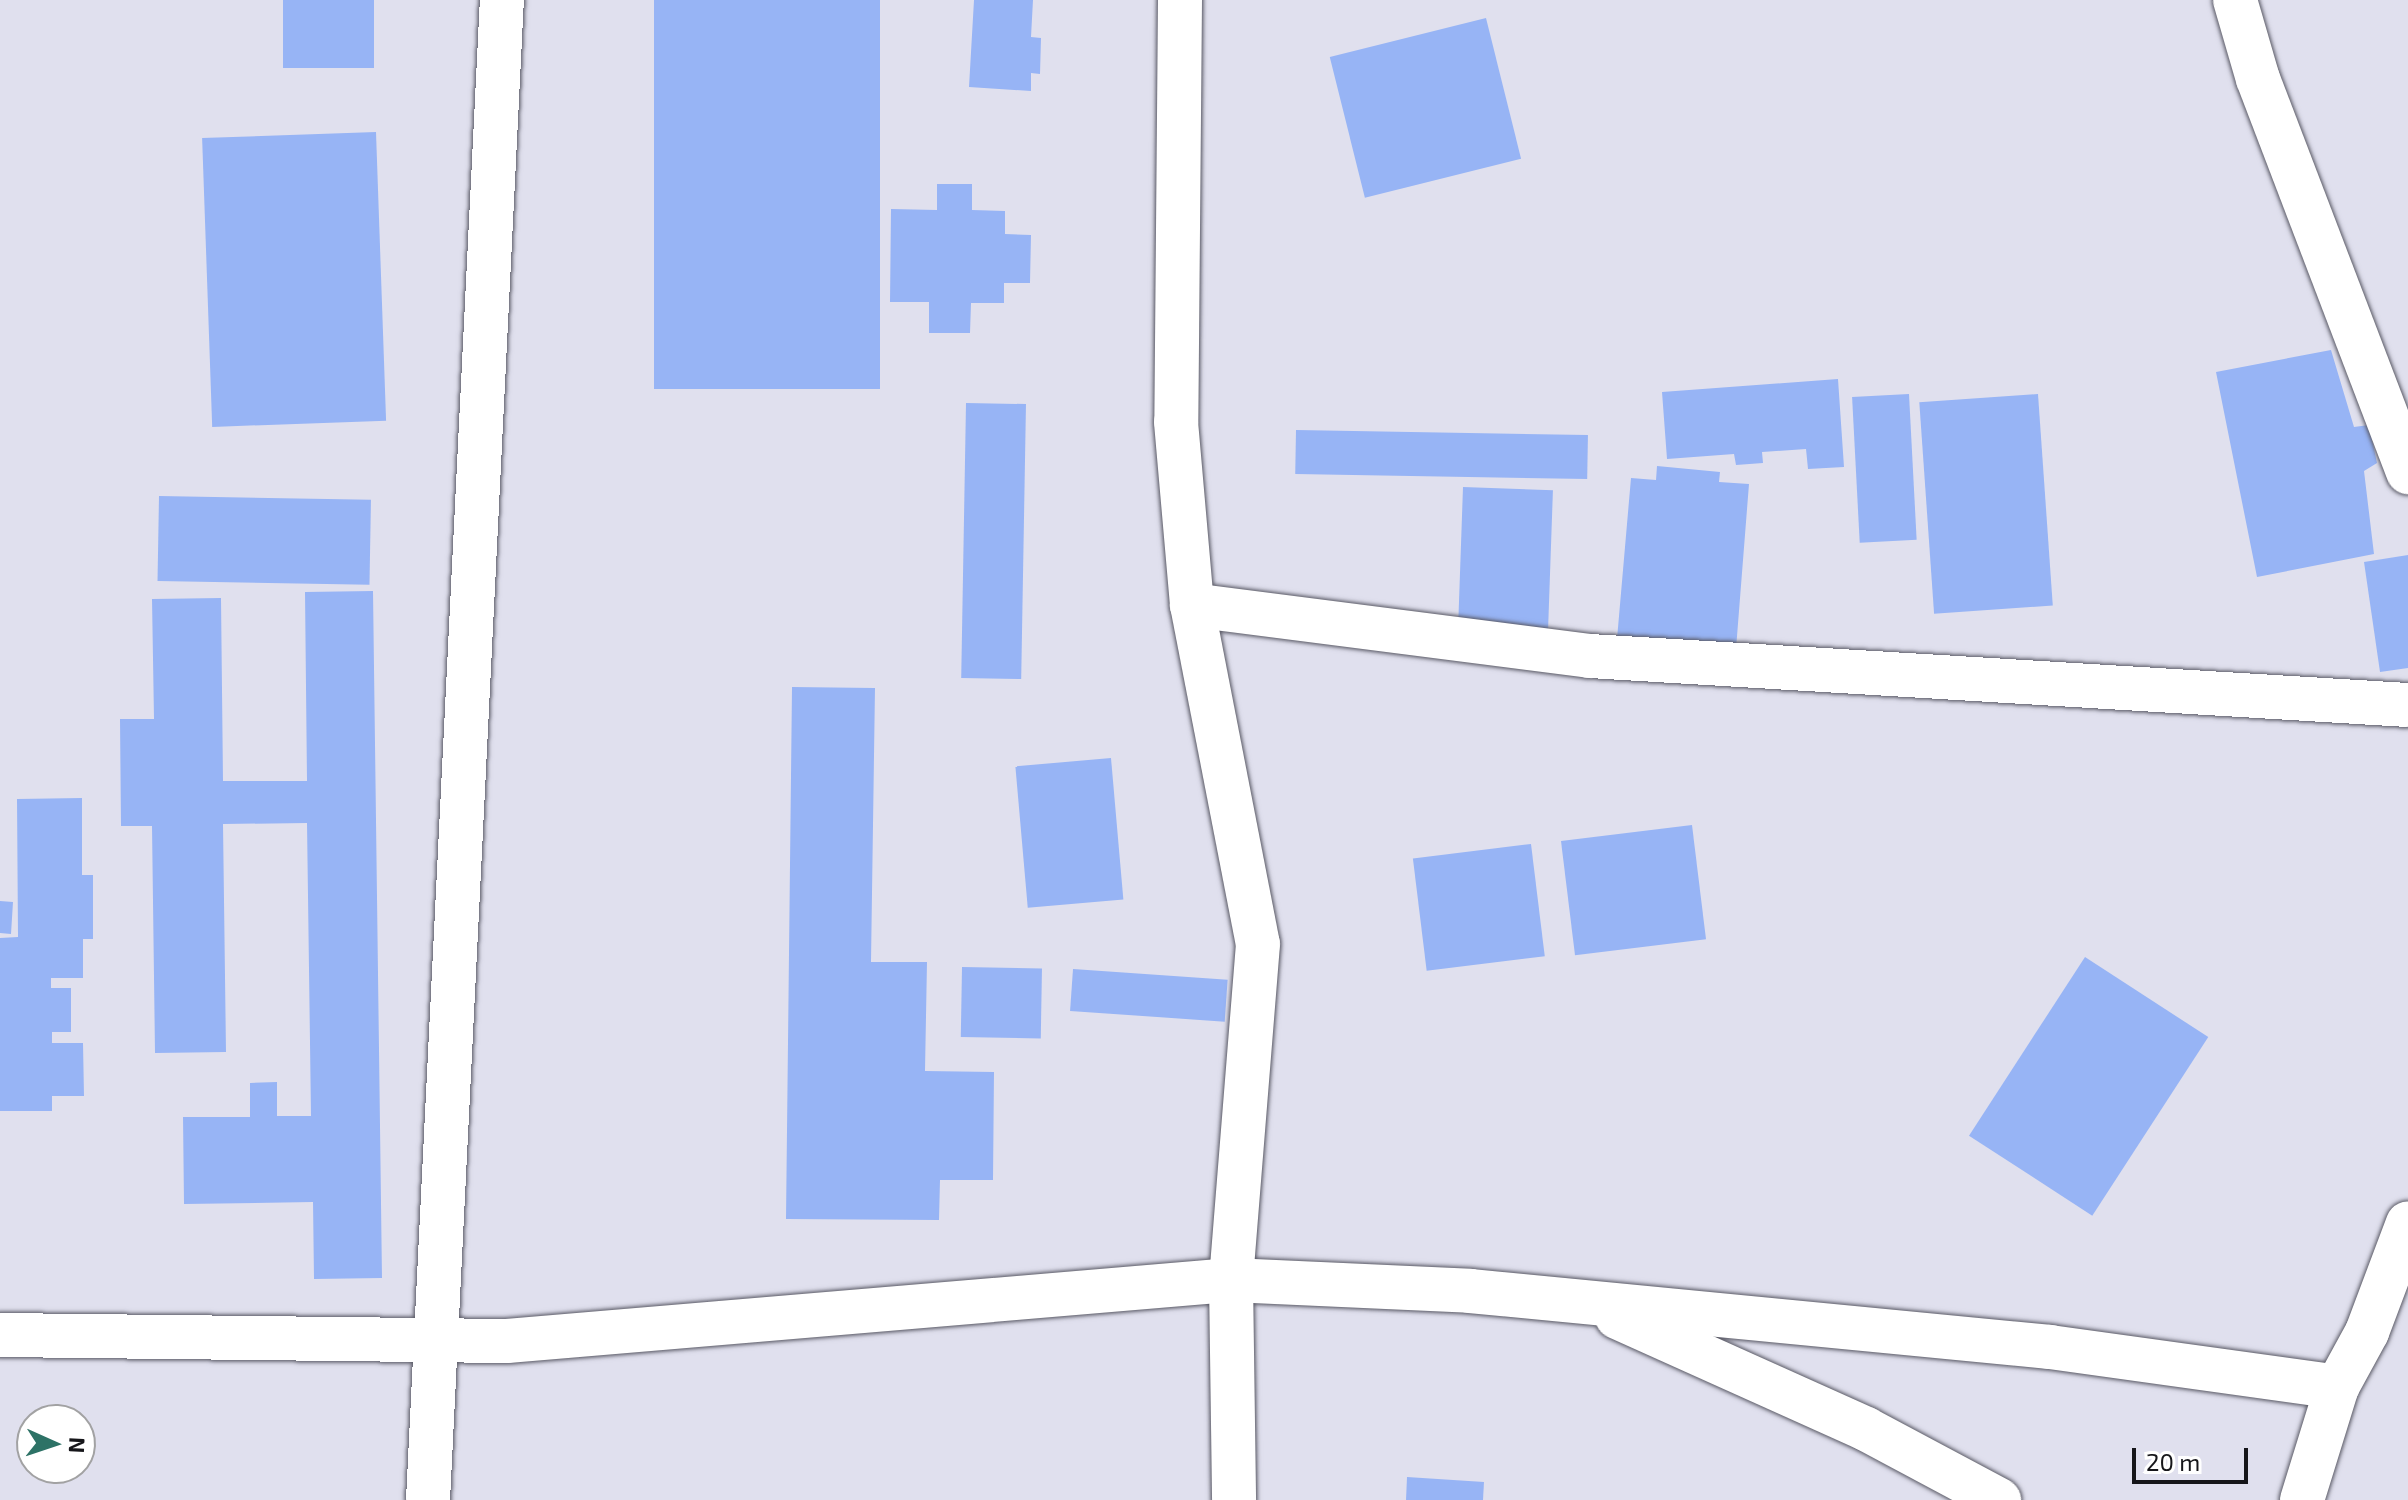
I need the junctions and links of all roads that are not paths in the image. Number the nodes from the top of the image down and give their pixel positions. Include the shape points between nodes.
1 (502, 0) edge
2 (1180, 0) edge
3 (2235, 0) edge
4 (2408, 472) edge
5 (1192, 605) junction
6 (2408, 705) edge
7 (2408, 1223) edge
8 (1231, 1280) junction
9 (1582, 1302) junction
10 (0, 1335) edge
11 (434, 1343) junction
12 (2337, 1387) junction
13 (428, 1500) edge
14 (1234, 1500) edge
15 (1999, 1500) edge
16 (2302, 1500) edge

1 - 11 street
2 - 5 street via 1176,422
3 - 4 street via 2258,79
5 - 6 street via 1590,656
5 - 8 street via 1258,944
7 - 12 street via 2378,1306
8 - 9 street
8 - 11 street via 523,1340
8 - 14 street
9 - 12 street via 2050,1347
9 - 15 street via 1866,1429
10 - 11 street
11 - 13 street
12 - 16 street

